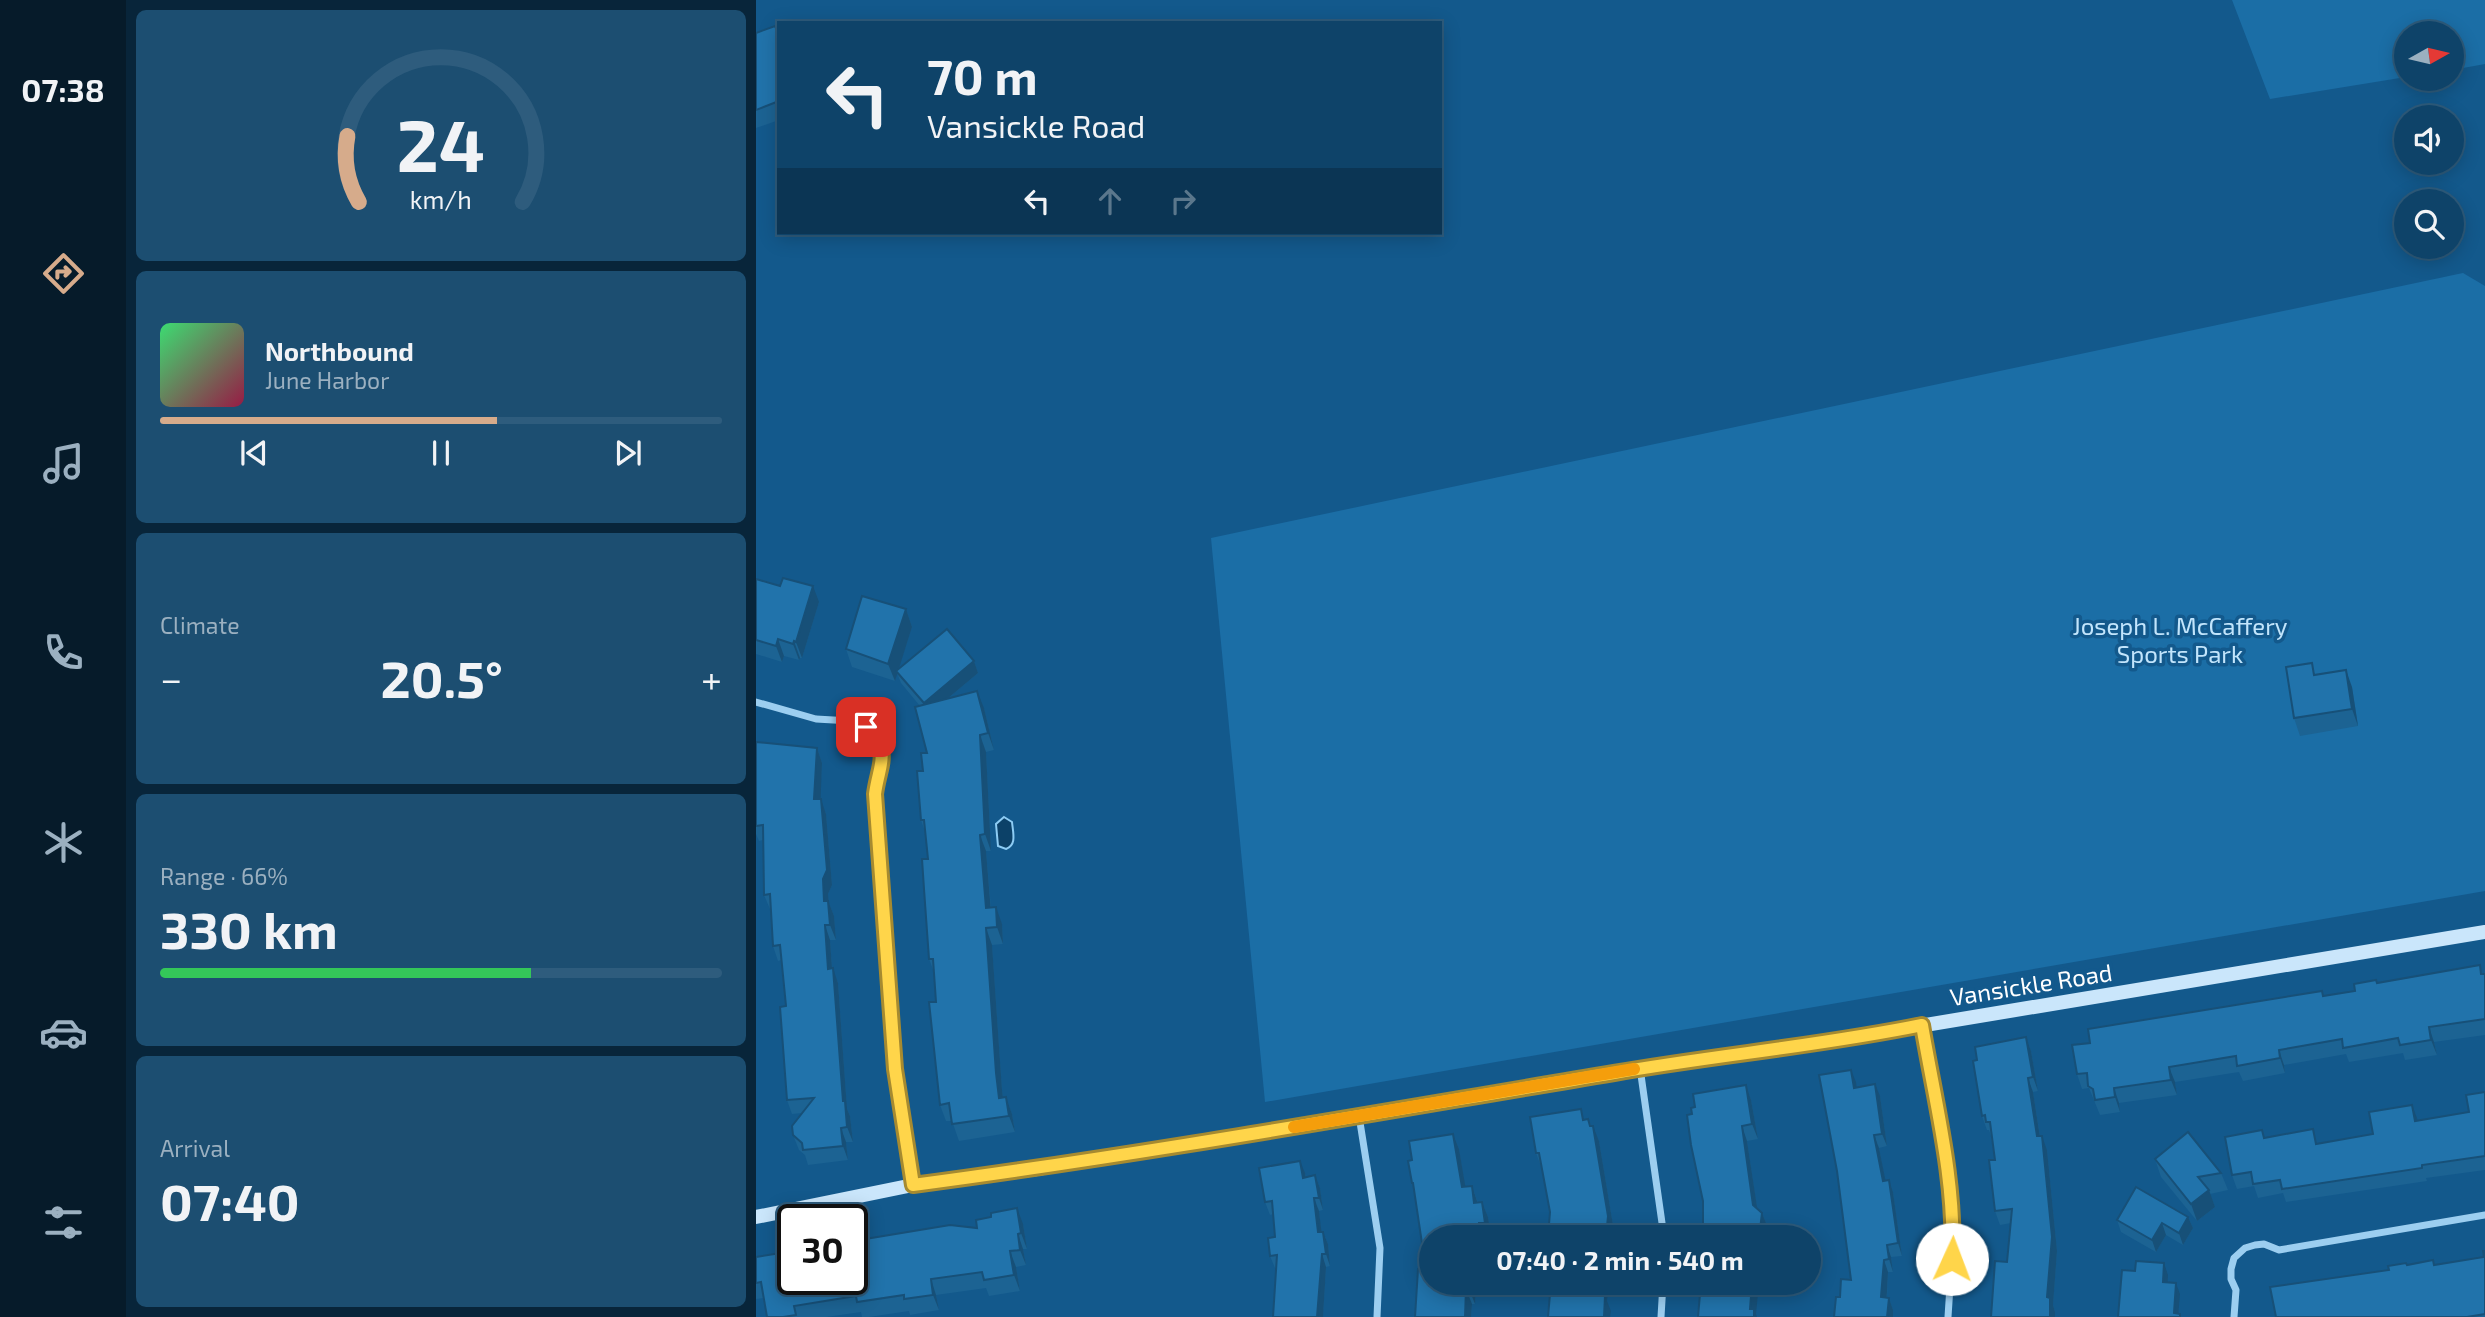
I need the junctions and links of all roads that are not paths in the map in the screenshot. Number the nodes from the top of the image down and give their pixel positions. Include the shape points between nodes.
1 (756, 702) edge
2 (2485, 932) edge
3 (1922, 1025) junction
4 (1640, 1068) junction
5 (1359, 1116) junction
6 (913, 1185) junction
7 (2485, 1215) edge
8 (756, 1217) edge
9 (1662, 1225) edge
10 (1662, 1295) edge
11 (1377, 1317) edge
12 (1661, 1317) edge
13 (1948, 1317) edge
14 (2234, 1317) edge

1 - 6 street via 816,719 859,723 877,739 884,754 875,794 895,1069
2 - 3 street, Vansickle Road
3 - 4 street, Vansickle Road
3 - 13 street via 1954,1225
4 - 5 street, Vansickle Road
4 - 9 street
5 - 6 street, Vansickle Road
5 - 11 street via 1380,1248
6 - 8 street, Vansickle Road
7 - 14 street via 2279,1250 2264,1244 2245,1248 2234,1258 2231,1269 2236,1290
10 - 12 street

